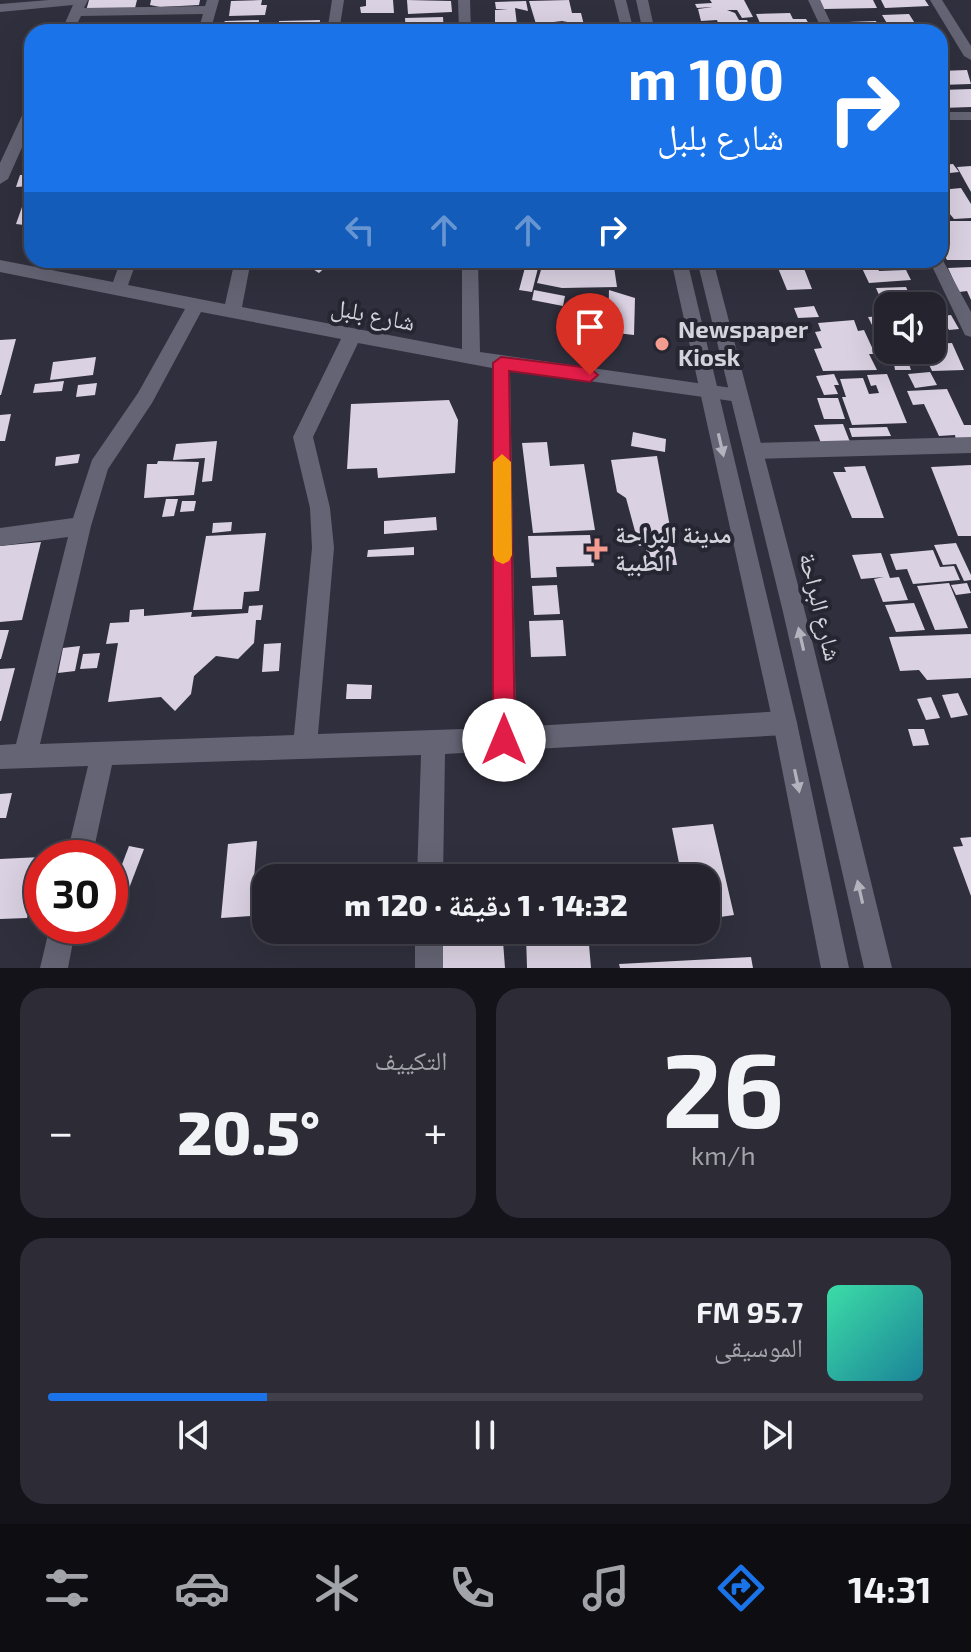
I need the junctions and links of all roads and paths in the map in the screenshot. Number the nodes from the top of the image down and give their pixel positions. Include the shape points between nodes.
1 (338, 0) edge
2 (464, 0) edge
3 (620, 0) edge
4 (642, 0) edge
5 (814, 0) edge
6 (936, 0) edge
7 (80, 4) edge
8 (212, 5) edge
9 (0, 8) edge
10 (71, 24) edge
11 (334, 24) edge
12 (465, 24) edge
13 (626, 24) edge
14 (647, 24) edge
15 (825, 24) edge
16 (971, 56) edge
17 (948, 116) edge
18 (971, 116) edge
19 (24, 126) edge
20 (0, 179) edge
21 (0, 266) edge
22 (126, 268) edge
23 (241, 268) edge
24 (470, 268) edge
25 (681, 268) edge
26 (707, 268) edge
27 (941, 268) edge
28 (118, 290) junction
29 (195, 306) junction
30 (232, 313) junction
31 (971, 330) edge
32 (352, 336) junction
33 (471, 358) junction
34 (501, 363) junction
35 (708, 391) junction
36 (739, 395) junction
37 (971, 445) edge
38 (754, 451) junction
39 (81, 526) junction
40 (0, 537) edge
41 (785, 723) junction
42 (504, 740) junction
43 (433, 743) junction
44 (305, 748) junction
45 (103, 753) junction
46 (25, 756) junction
47 (0, 757) edge
48 (83, 840) edge
49 (430, 864) edge
50 (59, 944) edge
51 (429, 944) edge
52 (54, 968) edge
53 (429, 968) edge
54 (835, 968) edge
55 (878, 968) edge

1 - 11 street
2 - 12 street
3 - 13 street
4 - 14 street
5 - 15 street
6 - 16 street
7 - 8 street
7 - 9 street
7 - 10 street
17 - 18 street
19 - 20 street
21 - 28 street, شارع بلبل
22 - 28 street
23 - 30 street
24 - 33 street
25 - 35 street
26 - 36 street, شارع البراحة
27 - 31 street
28 - 29 street, شارع بلبل
29 - 30 street, شارع بلبل
29 - 39 street via 145,398 99,466
30 - 32 street, شارع بلبل
32 - 33 street, شارع بلبل
32 - 44 street via 303,437 320,508 323,548
33 - 34 street, شارع بلبل
34 - 35 street, شارع بلبل
34 - 42 street
35 - 36 street, شارع بلبل
35 -> 41 street
36 - 38 street, شارع البراحة
37 - 38 street
55 -> 38 street, شارع البراحة
39 - 40 street
39 - 46 street
41 - 42 street
41 -> 54 street
42 - 43 street
43 - 44 street
43 - 49 street
44 - 45 street
45 - 46 street
45 - 48 street
46 - 47 street
50 - 52 street
51 - 53 street

